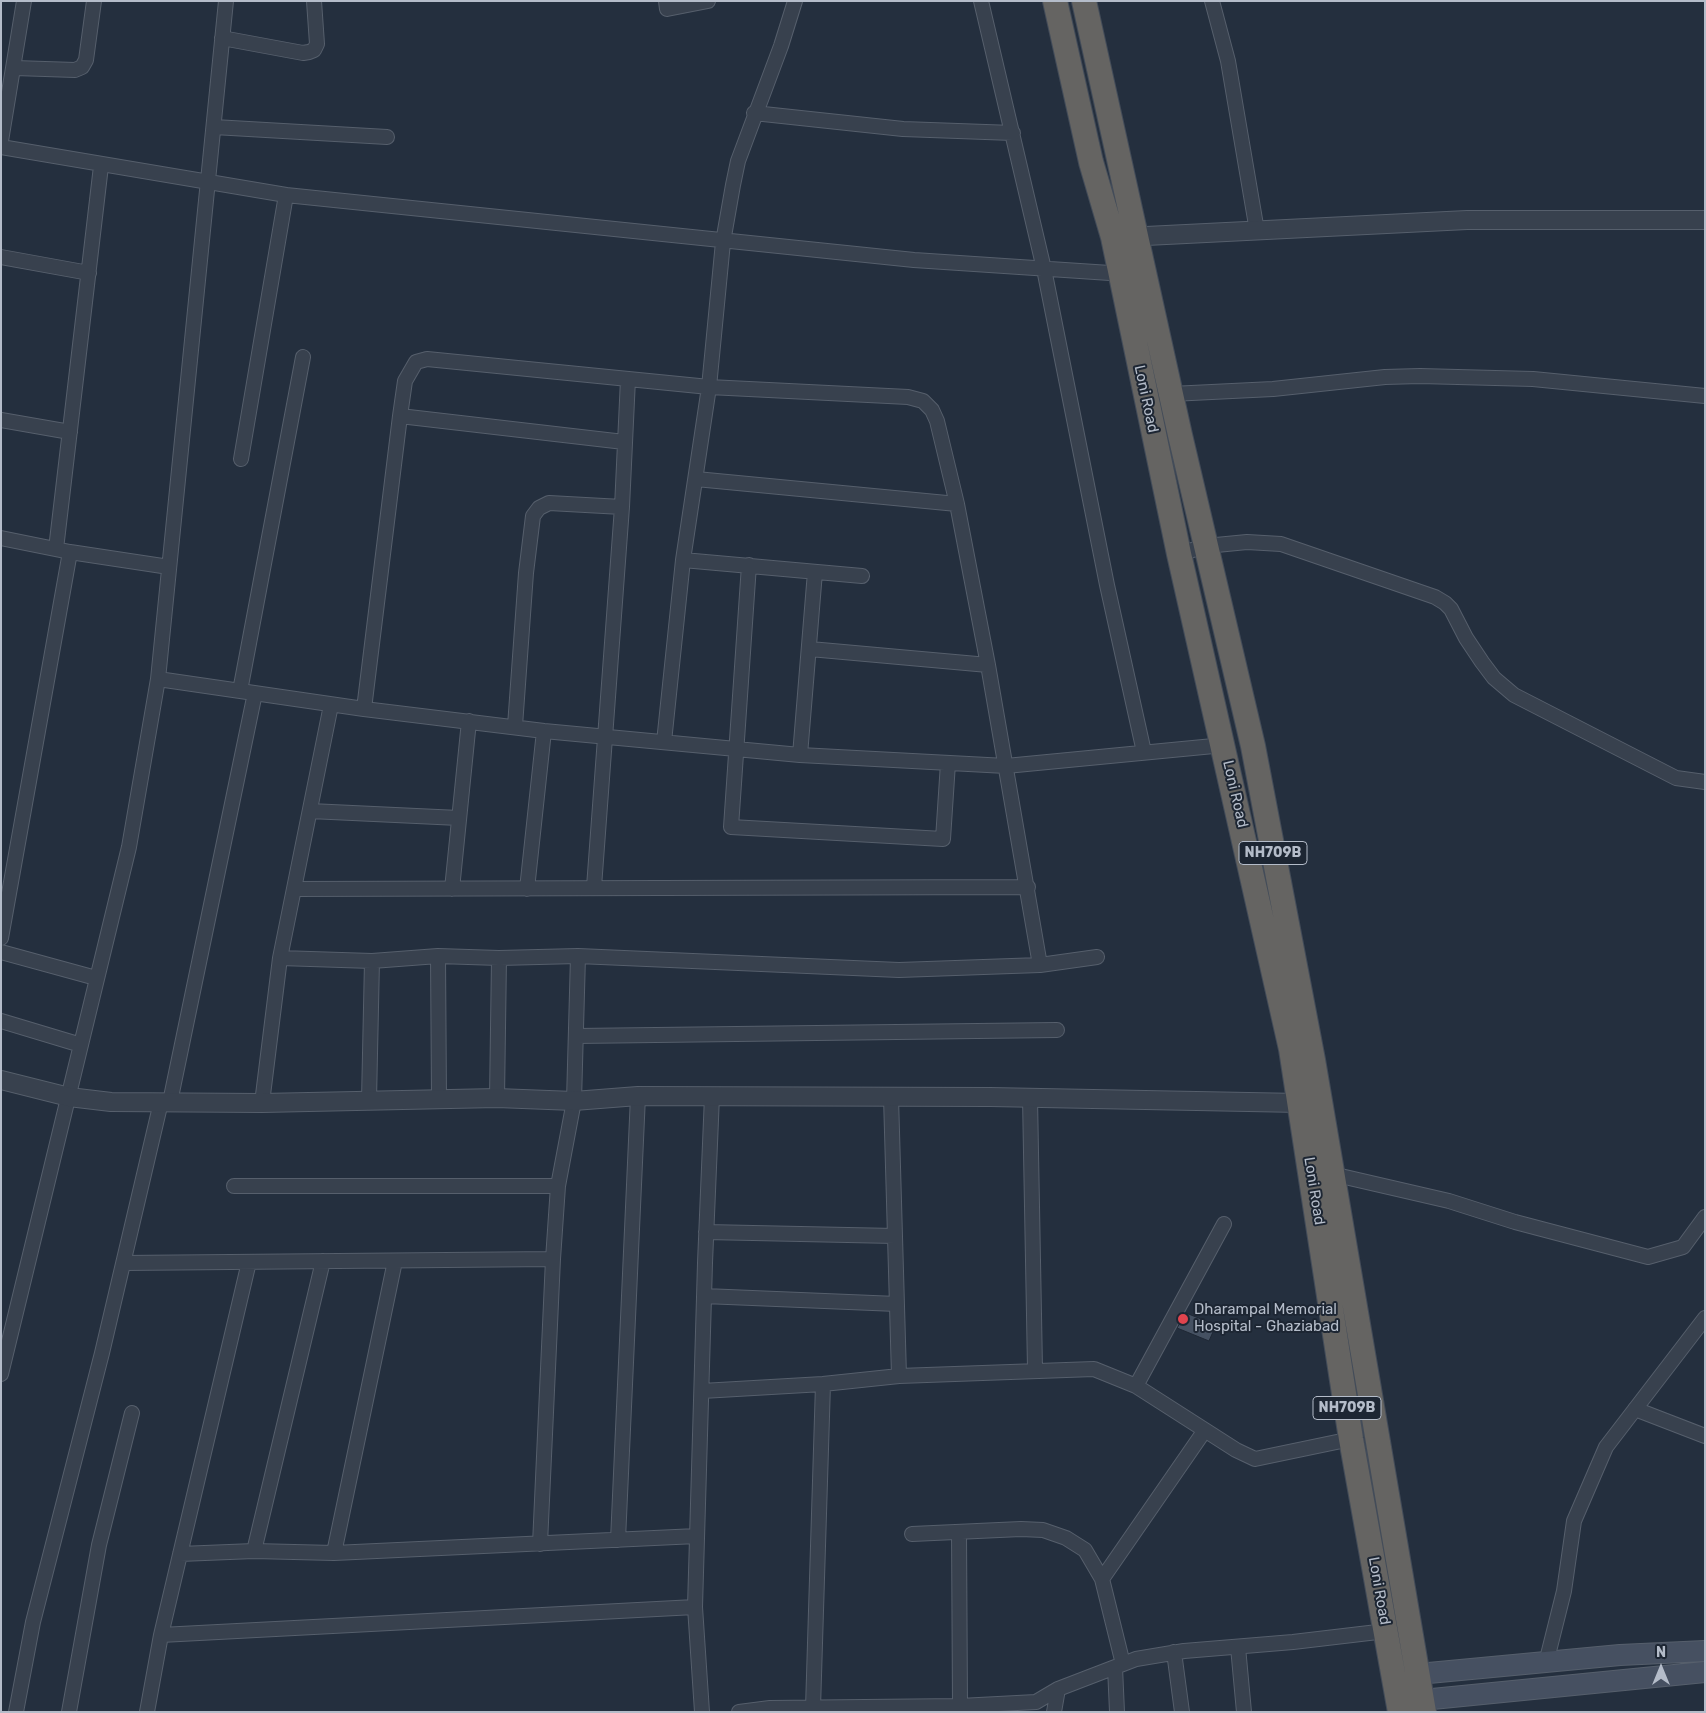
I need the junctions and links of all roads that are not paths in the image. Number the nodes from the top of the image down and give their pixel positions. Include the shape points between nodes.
1 (24, 1) edge
2 (94, 1) edge
3 (226, 1) edge
4 (314, 1) edge
5 (666, 1) edge
6 (708, 1) edge
7 (795, 1) edge
8 (981, 1) edge
9 (1055, 1) edge
10 (1084, 1) edge
11 (1212, 1) edge
12 (222, 38) junction
13 (14, 68) junction
14 (754, 113) junction
15 (214, 127) junction
16 (1013, 133) junction
17 (388, 137) dead end
18 (1, 141) edge
19 (1, 148) edge
20 (101, 166) junction
21 (209, 184) junction
22 (286, 195) junction
23 (1705, 220) edge
24 (1257, 230) junction
25 (1113, 237) junction
26 (1136, 237) junction
27 (723, 242) junction
28 (1, 257) edge
29 (1044, 269) junction
30 (89, 273) junction
31 (1120, 274) junction
32 (1144, 274) junction
33 (303, 357) dead end
34 (628, 379) junction
35 (709, 387) junction
36 (1171, 394) junction
37 (1705, 396) edge
38 (400, 416) junction
39 (1, 420) edge
40 (70, 432) junction
41 (624, 442) junction
42 (241, 459) dead end
43 (696, 479) junction
44 (957, 504) junction
45 (622, 507) junction
46 (1, 538) edge
47 (1206, 546) junction
48 (63, 551) junction
49 (1179, 554) junction
50 (683, 560) junction
51 (749, 565) junction
52 (169, 567) junction
53 (815, 572) junction
54 (862, 576) dead end
55 (810, 649) junction
56 (988, 664) junction
57 (158, 679) junction
58 (240, 691) junction
59 (255, 693) junction
60 (331, 705) junction
61 (364, 709) junction
62 (469, 721) junction
63 (515, 726) junction
64 (544, 731) junction
65 (606, 736) junction
66 (664, 742) junction
67 (1224, 745) junction
68 (735, 749) junction
69 (1144, 752) junction
70 (800, 755) junction
71 (948, 763) junction
72 (1006, 766) junction
73 (1705, 782) edge
74 (310, 811) junction
75 (459, 818) junction
76 (594, 887) junction
77 (1028, 887) junction
78 (294, 889) junction
79 (452, 889) junction
80 (527, 889) junction
81 (1, 938) edge
82 (1, 952) edge
83 (438, 956) junction
84 (578, 956) junction
85 (280, 958) junction
86 (499, 958) junction
87 (1097, 958) dead end
88 (372, 961) junction
89 (1040, 965) junction
90 (96, 978) junction
91 (1, 1021) edge
92 (1057, 1030) dead end
93 (576, 1036) junction
94 (81, 1044) junction
95 (1, 1080) edge
96 (638, 1096) junction
97 (712, 1096) junction
98 (69, 1097) junction
99 (891, 1097) junction
100 (497, 1098) junction
101 (1030, 1098) junction
102 (439, 1099) junction
103 (369, 1100) junction
104 (574, 1101) junction
105 (165, 1102) junction
106 (262, 1103) junction
107 (1300, 1104) junction
108 (1332, 1174) junction
109 (234, 1186) dead end
110 (558, 1186) junction
111 (1705, 1217) edge
112 (1224, 1224) dead end
113 (706, 1232) junction
114 (895, 1236) junction
115 (553, 1260) junction
116 (323, 1261) junction
117 (395, 1261) junction
118 (249, 1262) junction
119 (123, 1263) junction
120 (704, 1296) junction
121 (897, 1304) junction
122 (1705, 1318) edge
123 (1035, 1370) junction
124 (1, 1374) edge
125 (899, 1376) junction
126 (823, 1384) junction
127 (1136, 1386) junction
128 (702, 1391) junction
129 (1635, 1409) junction
130 (132, 1413) dead end
131 (1205, 1430) junction
132 (1705, 1436) edge
133 (1351, 1439) junction
134 (959, 1532) junction
135 (912, 1534) dead end
136 (697, 1536) junction
137 (618, 1540) junction
138 (540, 1544) junction
139 (254, 1551) junction
140 (334, 1553) junction
141 (180, 1554) junction
142 (1102, 1579) junction
143 (695, 1607) junction
144 (1386, 1631) junction
145 (161, 1635) junction
146 (1238, 1646) junction
147 (1174, 1652) junction
148 (1705, 1652) edge
149 (1546, 1663) junction
150 (1119, 1666) junction
151 (1705, 1672) edge
152 (1418, 1674) junction
153 (1058, 1689) junction
154 (960, 1706) junction
155 (1423, 1706) edge
156 (813, 1708) junction
157 (987, 1708) edge
158 (16, 1712) edge
159 (69, 1712) edge
160 (147, 1712) edge
161 (702, 1712) edge
162 (739, 1712) edge
163 (1054, 1712) edge
164 (1118, 1712) edge
165 (1182, 1712) edge
166 (1244, 1712) edge
167 (1400, 1712) edge

1 - 13 street
2 - 13 street via 86,60 82,67 74,70
3 - 12 street
4 - 12 street via 317,44 314,50 303,53
5 - 6 street via 667,8
7 - 14 street
8 - 16 street
9 - 25 highway, Loni Road / NH709B via 1091,162
10 - 26 highway, Loni Road / NH709B
11 - 24 street via 1228,61
12 - 15 street
13 - 18 street
14 - 16 street via 903,129
14 - 27 street via 738,161
15 - 17 street
15 - 21 street
16 - 29 street
19 - 20 street
20 - 21 street
20 - 30 street
21 - 22 street
21 - 52 street
22 - 27 street
22 - 42 street
23 - 24 street via 1467,220
24 - 26 street
25 - 26 street
25 - 31 highway, Loni Road / NH709B
26 - 32 highway, Loni Road / NH709B
27 - 29 street
27 - 35 street
28 - 30 street
29 - 31 street
29 - 69 street
30 - 40 street
31 - 32 street
31 - 49 highway, Loni Road / NH709B
32 - 36 highway, Loni Road / NH709B
33 - 58 street
34 - 35 street
34 - 38 street via 427,359 416,362 409,371
34 - 41 street
35 - 43 street
35 - 44 street via 908,397 923,401 937,421
36 - 37 street via 1429,376 1532,380
36 - 47 highway, Loni Road / NH709B
38 - 41 street
38 - 61 street
39 - 40 street
40 - 48 street
41 - 45 street
43 - 44 street
43 - 50 street
44 - 56 street
45 - 63 street via 549,503 533,516
45 - 65 street
46 - 48 street
47 - 49 street
47 - 73 street via 1247,542 1281,544 1435,597 1451,609 1482,662 1494,678 1514,695 1676,778
47 - 108 highway, Loni Road / NH709B via 1253,746
48 - 52 street
48 - 81 street
49 - 67 highway, Loni Road / NH709B
50 - 51 street
50 - 66 street
51 - 53 street
51 - 68 street
52 - 57 street
53 - 54 street
53 - 55 street
55 - 56 street
55 - 70 street
56 - 72 street
57 - 58 street
57 - 90 street via 129,847
58 - 59 street
59 - 60 street
59 - 105 street
60 - 61 street
60 - 74 street
61 - 62 street
62 - 63 street
62 - 75 street
63 - 64 street
64 - 65 street
64 - 80 street
65 - 66 street
65 - 76 street
66 - 68 street
67 - 69 street
67 - 107 highway, Loni Road / NH709B via 1291,1049
68 - 70 street
68 - 71 street via 731,827 943,839
69 - 72 street
70 - 71 street
71 - 72 street
72 - 77 street
74 - 75 street
74 - 78 street
75 - 79 street
76 - 77 street
76 - 80 street
77 - 89 street
78 - 79 street
78 - 85 street
79 - 80 street
82 - 90 street
83 - 86 street
83 - 88 street
83 - 102 street
84 - 86 street
84 - 89 street via 899,970
84 - 93 street
85 - 88 street
85 - 106 street
86 - 100 street
87 - 89 street
88 - 103 street
90 - 94 street
91 - 94 street
92 - 93 street
93 - 104 street
94 - 98 street
95 - 98 street
96 - 97 street
96 - 104 street
96 - 137 street
97 - 99 street
97 - 113 street
98 - 105 street via 111,1102
98 - 124 street
99 - 101 street
99 - 114 street
100 - 102 street
100 - 104 street
101 - 107 street
101 - 123 street
102 - 103 street
103 - 106 street
104 - 110 street
105 - 106 street
105 - 119 street
107 - 133 highway, Loni Road / NH709B
108 - 111 street via 1448,1201 1648,1257 1684,1247
108 - 152 highway, Loni Road / NH709B
109 - 110 street
110 - 115 street
112 - 127 street
113 - 114 street
113 - 120 street
114 - 121 street
115 - 117 street
115 - 138 street
116 - 117 street
116 - 118 street
116 - 139 street
117 - 140 street
118 - 119 street
118 - 141 street
119 - 158 street via 33,1622
120 - 121 street
120 - 128 street
121 - 125 street
122 - 129 street
123 - 125 street
123 - 127 street via 1094,1369
125 - 126 street
126 - 128 street
126 - 156 street
127 - 131 street
128 - 136 street
129 - 132 street
129 - 149 street via 1606,1447 1574,1521 1564,1591
130 - 159 street via 99,1545
131 - 133 street via 1256,1459
131 - 142 street
133 - 144 highway, Loni Road / NH709B
134 - 135 street
134 - 142 street via 1043,1530 1086,1550
134 - 154 street
136 - 137 street
136 - 143 street
137 - 138 street
138 - 140 street
139 - 140 street
139 - 141 street
141 - 145 street
142 - 150 street
143 - 145 street
143 - 161 street
144 - 146 street
144 - 167 highway, Loni Road / NH709B
145 - 160 street
146 - 147 street
146 - 166 street
147 - 150 street
147 - 165 street
148 - 149 main road via 1620,1655
149 - 152 main road
150 - 153 street
150 - 164 street
151 - 155 main road
152 - 155 highway, Loni Road / NH709B
153 - 157 street via 1036,1702
153 - 163 street
154 - 156 street
154 - 157 street
156 - 162 street

